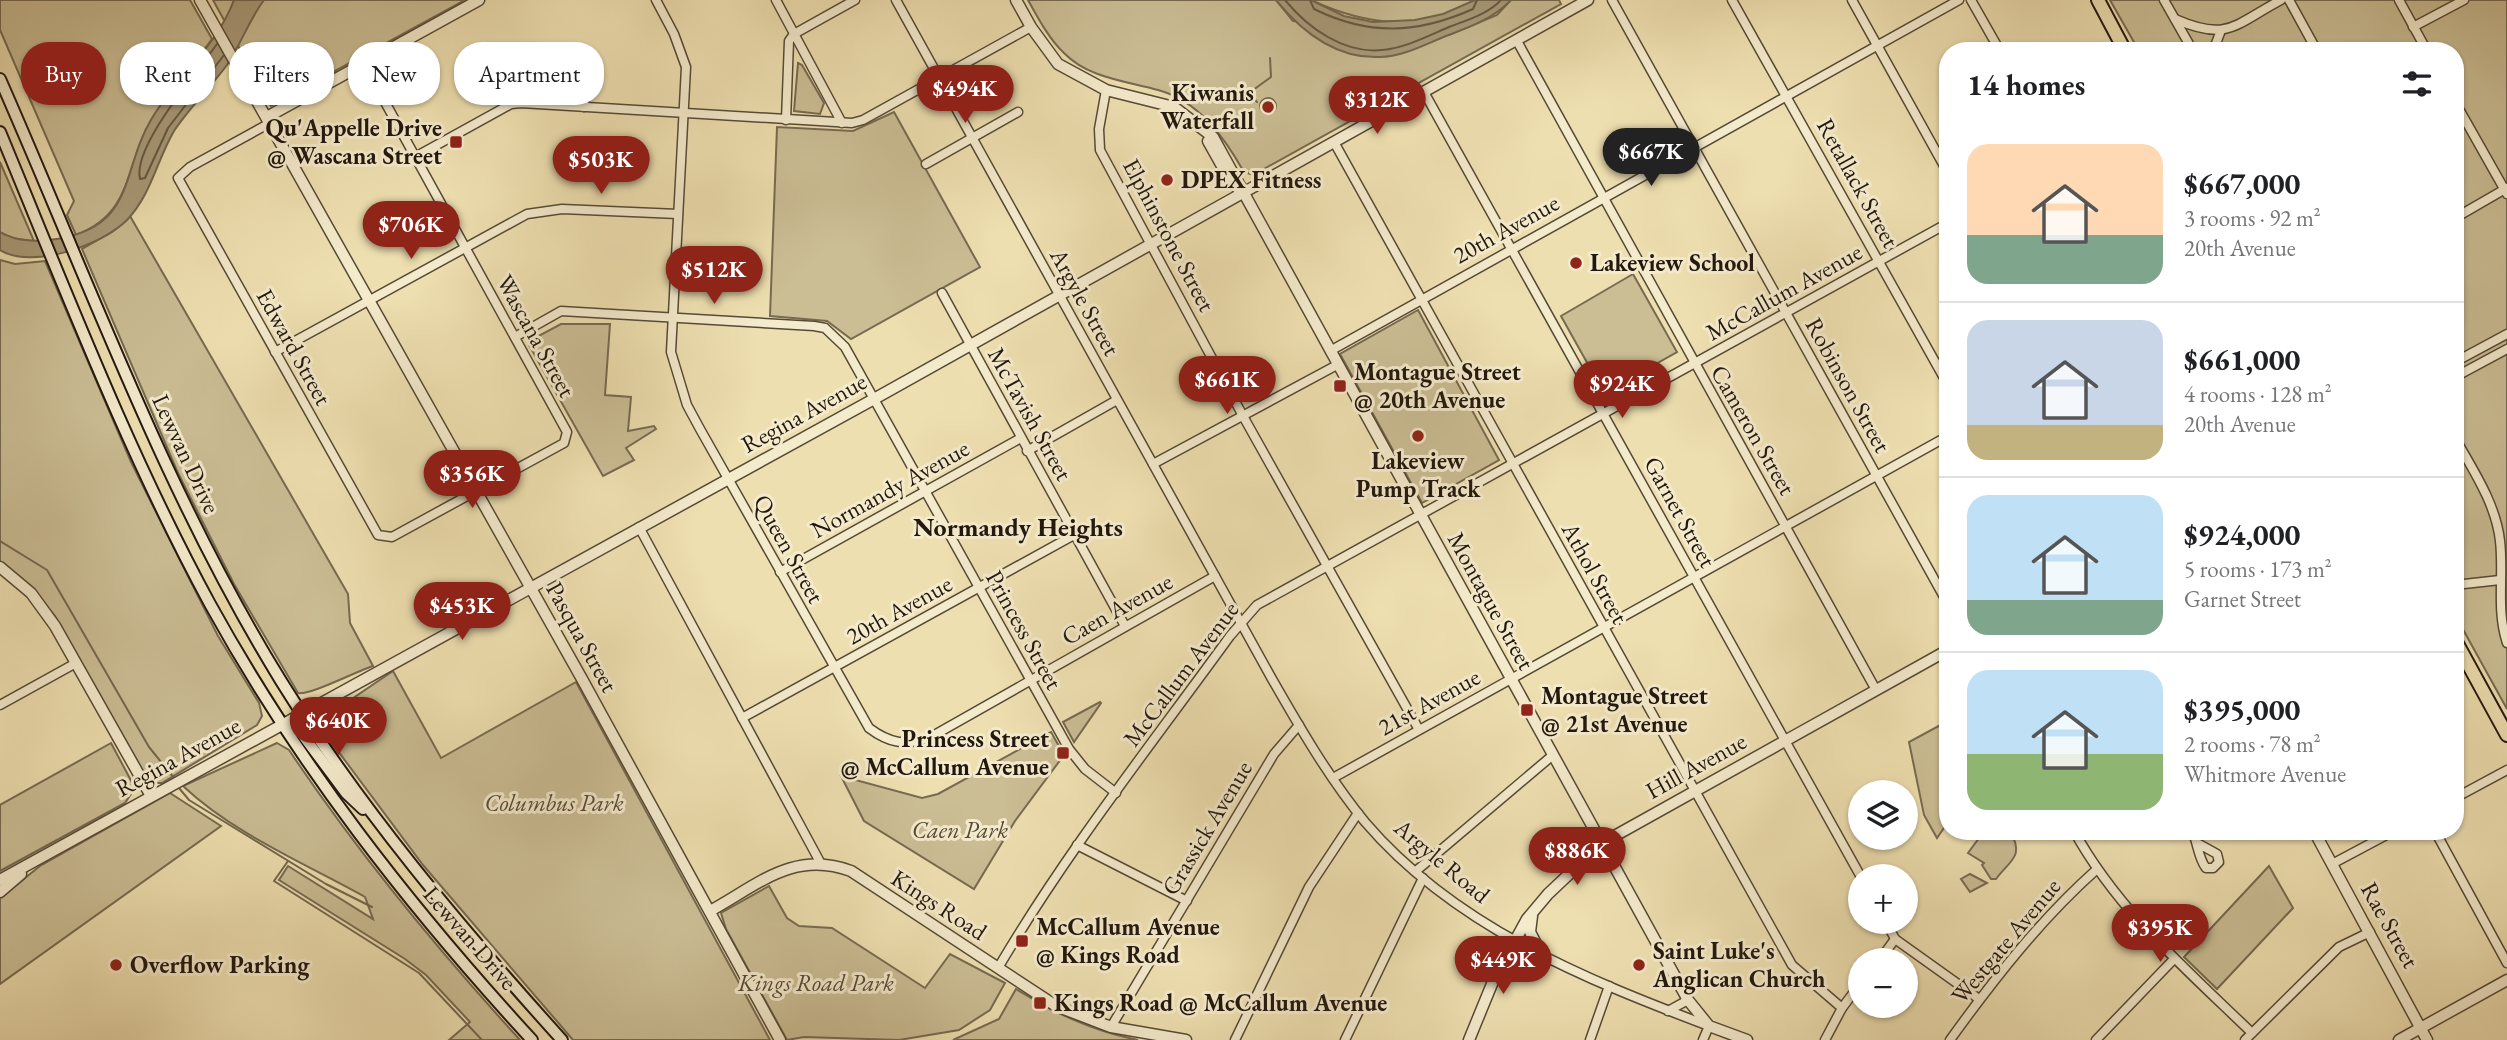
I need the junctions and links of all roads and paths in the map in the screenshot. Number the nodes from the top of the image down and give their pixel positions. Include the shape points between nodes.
1 (479, 0) edge
2 (656, 0) edge
3 (776, 0) edge
4 (855, 0) edge
5 (895, 0) edge
6 (1016, 0) edge
7 (1588, 0) edge
8 (1612, 0) edge
9 (1732, 0) edge
10 (1852, 0) edge
11 (1959, 0) edge
12 (1971, 0) edge
13 (2098, 0) edge
14 (2164, 0) edge
15 (2281, 0) edge
16 (2289, 0) edge
17 (2399, 0) edge
18 (2464, 0) edge
19 (202, 3) edge
20 (2175, 19) junction
21 (1031, 27) junction
22 (2413, 27) junction
23 (2220, 33) junction
24 (794, 34) junction
25 (1517, 41) junction
26 (404, 42) edge
27 (1995, 42) edge
28 (2120, 42) edge
29 (2188, 42) edge
30 (2216, 42) edge
31 (2312, 42) edge
32 (2422, 42) edge
33 (1877, 46) junction
34 (348, 73) edge
35 (0, 79) edge
36 (938, 79) junction
37 (1106, 90) junction
38 (1424, 92) junction
39 (1788, 95) junction
40 (386, 105) edge
41 (509, 105) edge
42 (535, 105) edge
43 (584, 107) joint
44 (1018, 112) dead end
45 (683, 113) junction
46 (2464, 118) edge
47 (268, 120) junction
48 (786, 120) junction
49 (842, 123) junction
50 (0, 132) edge
51 (972, 138) junction
52 (1334, 142) junction
53 (1694, 147) junction
54 (415, 157) junction
55 (1939, 157) edge
56 (926, 164) dead end
57 (2506, 190) edge
58 (1242, 192) junction
59 (1602, 198) junction
60 (2464, 213) edge
61 (678, 214) junction
62 (1939, 228) edge
63 (1150, 244) junction
64 (466, 247) junction
65 (1511, 249) junction
66 (1879, 261) junction
67 (942, 293) dead end
68 (1059, 295) junction
69 (1420, 299) junction
70 (370, 300) junction
71 (1786, 312) junction
72 (673, 319) junction
73 (2507, 334) edge
74 (515, 337) junction
75 (970, 345) junction
76 (2507, 349) edge
77 (1329, 351) junction
78 (275, 352) junction
79 (2464, 357) edge
80 (1693, 364) junction
81 (1337, 365) junction
82 (1939, 369) edge
83 (2464, 372) edge
84 (874, 399) junction
85 (1117, 400) junction
86 (1603, 414) junction
87 (1243, 416) junction
88 (1019, 439) junction
89 (1939, 441) edge
90 (1027, 451) junction
91 (2464, 456) edge
92 (1153, 464) junction
93 (1513, 464) junction
94 (1877, 476) junction
95 (728, 479) junction
96 (476, 491) junction
97 (925, 491) junction
98 (1420, 515) junction
99 (639, 527) junction
100 (1786, 527) junction
101 (1074, 535) junction
102 (1327, 566) junction
103 (0, 567) edge
104 (780, 572) junction
105 (1215, 576) junction
106 (1695, 578) junction
107 (2500, 580) junction
108 (2464, 584) edge
109 (530, 587) junction
110 (979, 588) junction
111 (1939, 588) edge
112 (1240, 623) junction
113 (1125, 626) junction
114 (1604, 628) junction
115 (2507, 643) edge
116 (1939, 655) edge
117 (2464, 656) edge
118 (76, 663) junction
119 (833, 668) junction
120 (1511, 679) junction
121 (1030, 680) junction
122 (1876, 690) junction
123 (0, 705) edge
124 (302, 713) junction
125 (742, 719) junction
126 (281, 724) junction
127 (1298, 725) junction
128 (1418, 728) junction
129 (2507, 734) edge
130 (929, 738) joint
131 (1785, 740) junction
132 (1553, 755) junction
133 (2507, 770) edge
134 (1333, 778) junction
135 (1694, 791) junction
136 (1116, 793) junction
137 (2464, 793) edge
138 (151, 796) junction
139 (1358, 813) junction
140 (378, 823) junction
141 (2079, 840) edge
142 (2197, 840) edge
143 (2319, 840) edge
144 (2377, 840) edge
145 (2440, 840) edge
146 (1602, 843) junction
147 (2199, 844) dead end
148 (1077, 845) junction
149 (37, 860) junction
150 (820, 862) junction
151 (1854, 864) edge
152 (2332, 864) junction
153 (2096, 870) junction
154 (1416, 871) junction
155 (1423, 878) junction
156 (0, 880) edge
157 (0, 892) edge
158 (1187, 901) junction
159 (710, 911) junction
160 (1532, 912) junction
161 (2370, 932) junction
162 (1892, 934) edge
163 (1895, 939) junction
164 (1514, 942) junction
165 (1888, 948) edge
166 (1542, 955) junction
167 (2174, 959) junction
168 (2507, 963) edge
169 (998, 968) junction
170 (2507, 980) edge
171 (1609, 986) junction
172 (1979, 999) junction
173 (1688, 1000) junction
174 (1848, 1000) edge
175 (1842, 1008) junction
176 (1668, 1011) junction
177 (1709, 1026) junction
178 (2422, 1026) junction
179 (1111, 1027) junction
180 (2252, 1033) junction
181 (532, 1040) edge
182 (562, 1040) edge
183 (780, 1040) edge
184 (1186, 1040) edge
185 (1236, 1040) edge
186 (1345, 1040) edge
187 (1469, 1040) edge
188 (1590, 1040) edge
189 (1703, 1040) edge
190 (1747, 1040) edge
191 (1825, 1040) edge
192 (1950, 1040) edge
193 (2096, 1040) edge
194 (2245, 1040) edge
195 (2399, 1040) edge
196 (2427, 1040) edge

1 - 26 street
2 - 45 street, Queen Street via 683,54
3 - 24 street
4 - 24 street
5 - 36 street, Argyle Street
6 - 21 street
7 - 25 street, Regina Avenue
8 - 53 street, Robinson Street
9 - 39 street, Retallack Street
10 - 33 street
11 - 33 street, 20th Avenue
12 - 27 street
13 - 28 main road
14 - 20 street
15 - 23 street
16 - 31 street
17 - 22 street
18 - 22 street
19 - 47 street, Pasqua Street
20 - 23 street
20 - 29 street
21 - 36 street
21 - 37 street via 1058,64
22 - 32 street
23 - 30 street
24 - 48 street via 789,41
24 - 49 street
25 - 38 street, Regina Avenue
25 - 59 street, Cameron Street
33 - 39 street, 20th Avenue
33 - 55 street
34 - 47 street
35 - 124 main road, Lewvan Drive via 190,514
36 - 49 street via 863,120
36 - 51 street, Argyle Street
37 - 58 street, Montague Street via 1174,107 1213,137
37 - 63 street, Elphinstone Street via 1100,150
38 - 52 street, Regina Avenue
38 - 65 street, Garnet Street
39 - 53 street, 20th Avenue
39 - 66 street, Retallack Street
40 - 54 street, Wascana Street
41 - 54 street
42 - 43 street
43 - 45 street
44 - 51 street
45 - 48 street
45 - 61 street, Queen Street
46 - 57 street
47 - 70 street, Pasqua Street
47 - 78 street, Edward Street via 178,178
48 - 49 street
50 - 126 main road, Lewvan Drive via 169,524
51 - 56 street
51 - 68 street, Argyle Street
52 - 58 street, Regina Avenue
52 - 69 street, Athol Street
53 - 59 street, 20th Avenue
53 - 71 street, Robinson Street
54 - 64 street, Wascana Street
57 - 60 street
58 - 63 street, Regina Avenue
58 - 77 street, Montague Street
59 - 65 street, 20th Avenue
59 - 80 street, Cameron Street
61 - 64 street via 550,210 527,214
61 - 72 street, Queen Street
62 - 66 street, McCallum Avenue
63 - 68 street, Regina Avenue
63 - 87 street, Elphinstone Street
64 - 70 street
64 - 74 street, Wascana Street
65 - 69 street, 20th Avenue
65 - 86 street, Garnet Street
66 - 71 street, McCallum Avenue
66 - 82 street, Retallack Street
67 - 75 street, McTavish Street
68 - 75 street, Regina Avenue
68 - 85 street, Argyle Street
69 - 77 street, 20th Avenue
69 - 93 street, Athol Street
70 - 78 street
70 - 96 street, Pasqua Street
71 - 80 street, McCallum Avenue
71 - 94 street, Robinson Street
72 - 74 street, Princess Street via 561,311
72 - 84 street, Princess Street via 825,328 845,346
72 - 95 street, Queen Street via 675,372 687,405
73 - 79 street
74 - 96 street, Wascana Street via 567,432 564,443
75 - 84 street, Regina Avenue
75 - 88 street, McTavish Street
76 - 83 street
77 - 81 street, Montague Street
78 - 96 street, Edward Street via 377,534 392,537
80 - 86 street, McCallum Avenue
80 - 100 street, Cameron Street
81 - 87 street
81 - 98 street, Montague Street
84 - 95 street, Regina Avenue
84 - 97 street, Princess Street
85 - 90 street
85 - 92 street, Argyle Street
86 - 93 street, McCallum Avenue
86 - 106 street, Garnet Street
87 - 92 street
87 - 102 street, Elphinstone Street
88 - 90 street, McTavish Street
88 - 97 street, Normandy Avenue
89 - 94 street, 21st Avenue
90 - 101 street, McTavish Street
91 - 107 street via 2494,514 2500,541
92 - 105 street, Argyle Street
93 - 98 street, McCallum Avenue
93 - 114 street, Athol Street
94 - 100 street, 21st Avenue
94 - 111 street, Robinson Street
95 - 99 street, Regina Avenue
95 - 104 street, Queen Street
96 - 109 street, Pasqua Street
97 - 104 street, Normandy Avenue
97 - 110 street, Princess Street
98 - 102 street, McCallum Avenue
98 - 120 street, Montague Street
99 - 109 street, Regina Avenue
99 - 125 street
100 - 106 street, 21st Avenue
100 - 122 street, Cameron Street
101 - 110 street, 20th Avenue
101 - 113 street, McTavish Street
102 - 112 street, McCallum Avenue via 1257,605
102 - 128 street, Elphinstone Street
103 - 118 street via 32,593
104 - 119 street, Queen Street
105 - 112 street, Argyle Street
105 - 113 street, Caen Avenue
106 - 114 street, 21st Avenue
106 - 131 street, Garnet Street
107 - 108 street
107 - 115 street
109 - 124 street, Regina Avenue
109 - 159 street, Pasqua Street
110 - 119 street, 20th Avenue
110 - 121 street, Princess Street
112 - 127 street, Argyle Road
112 - 136 street, McCallum Avenue
113 - 121 street, Caen Avenue
114 - 120 street, 21st Avenue
114 - 135 street, Athol Street
116 - 122 street, Hill Avenue
117 - 129 main road
118 - 123 street
118 - 138 street
119 - 125 street, 20th Avenue
119 - 130 street, Queen Street via 860,715 879,735 912,744
120 - 128 street, 21st Avenue
120 - 132 street, Montague Street
121 - 130 street, Caen Avenue
121 - 136 street, Princess Street via 1069,749 1085,769
122 - 131 street, Hill Avenue
124 - 126 street, Regina Avenue
124 - 140 main road, Lewvan Drive
125 - 150 street
126 - 138 street, Regina Avenue
126 - 140 main road, Lewvan Drive via 302,734 345,793
126 - 181 main road, Lewvan Drive via 399,887
127 - 134 street, Argyle Road
127 - 158 street, Grassick Avenue via 1274,754
128 - 134 street, 21st Avenue
131 - 135 street, Hill Avenue
131 - 151 street, Garnet Street
132 - 146 street, Montague Street
132 - 154 street
133 - 137 street
134 - 139 street, Argyle Road
135 - 146 street, Hill Avenue
135 - 175 street, Athol Street via 1791,965
136 - 148 street, McCallum Avenue
138 - 149 street, Regina Avenue
139 - 154 street, Argyle Road
139 - 185 street via 1309,887
140 - 182 main road, Lewvan Drive via 485,955
141 - 153 street
142 - 147 street
143 - 152 street, Rae Street
144 - 152 street
145 - 168 street
146 - 160 street, Hill Avenue
146 - 173 street, Montague Street
148 - 158 street
148 - 169 street, McCallum Avenue
149 - 156 street, Regina Avenue
149 - 157 street, Regina Avenue
150 - 159 street via 790,867
150 - 169 street, Kings Road via 851,872
152 - 161 street, Rae Street
153 - 167 street
153 - 172 street, Westgate Avenue via 2056,906
154 - 155 street, Argyle Road
155 - 164 street, Argyle Road
155 - 186 street
158 - 179 street, Grassick Avenue
159 - 183 street, Pasqua Street
160 - 164 street, Hill Avenue
160 - 166 street via 1530,932
161 - 178 street, Rae Street
161 - 180 street via 2339,947
162 - 163 street
163 - 165 street
163 - 172 street
164 - 166 street, Argyle Road
164 - 187 street, Hill Avenue
166 - 171 street, Argyle Road
167 - 180 street
167 - 193 street
169 - 179 street, Kings Road via 1056,1006
170 - 178 street
171 - 176 street, Argyle Road
171 - 188 street
172 - 192 street, Westgate Avenue
173 - 176 street
173 - 177 street, Montague Street
174 - 175 street
175 - 191 street
176 - 177 street, Argyle Road
177 - 189 street
177 - 190 street, Argyle Road
178 - 195 street
178 - 196 street, Rae Street
179 - 184 street, Kings Road
180 - 194 street

